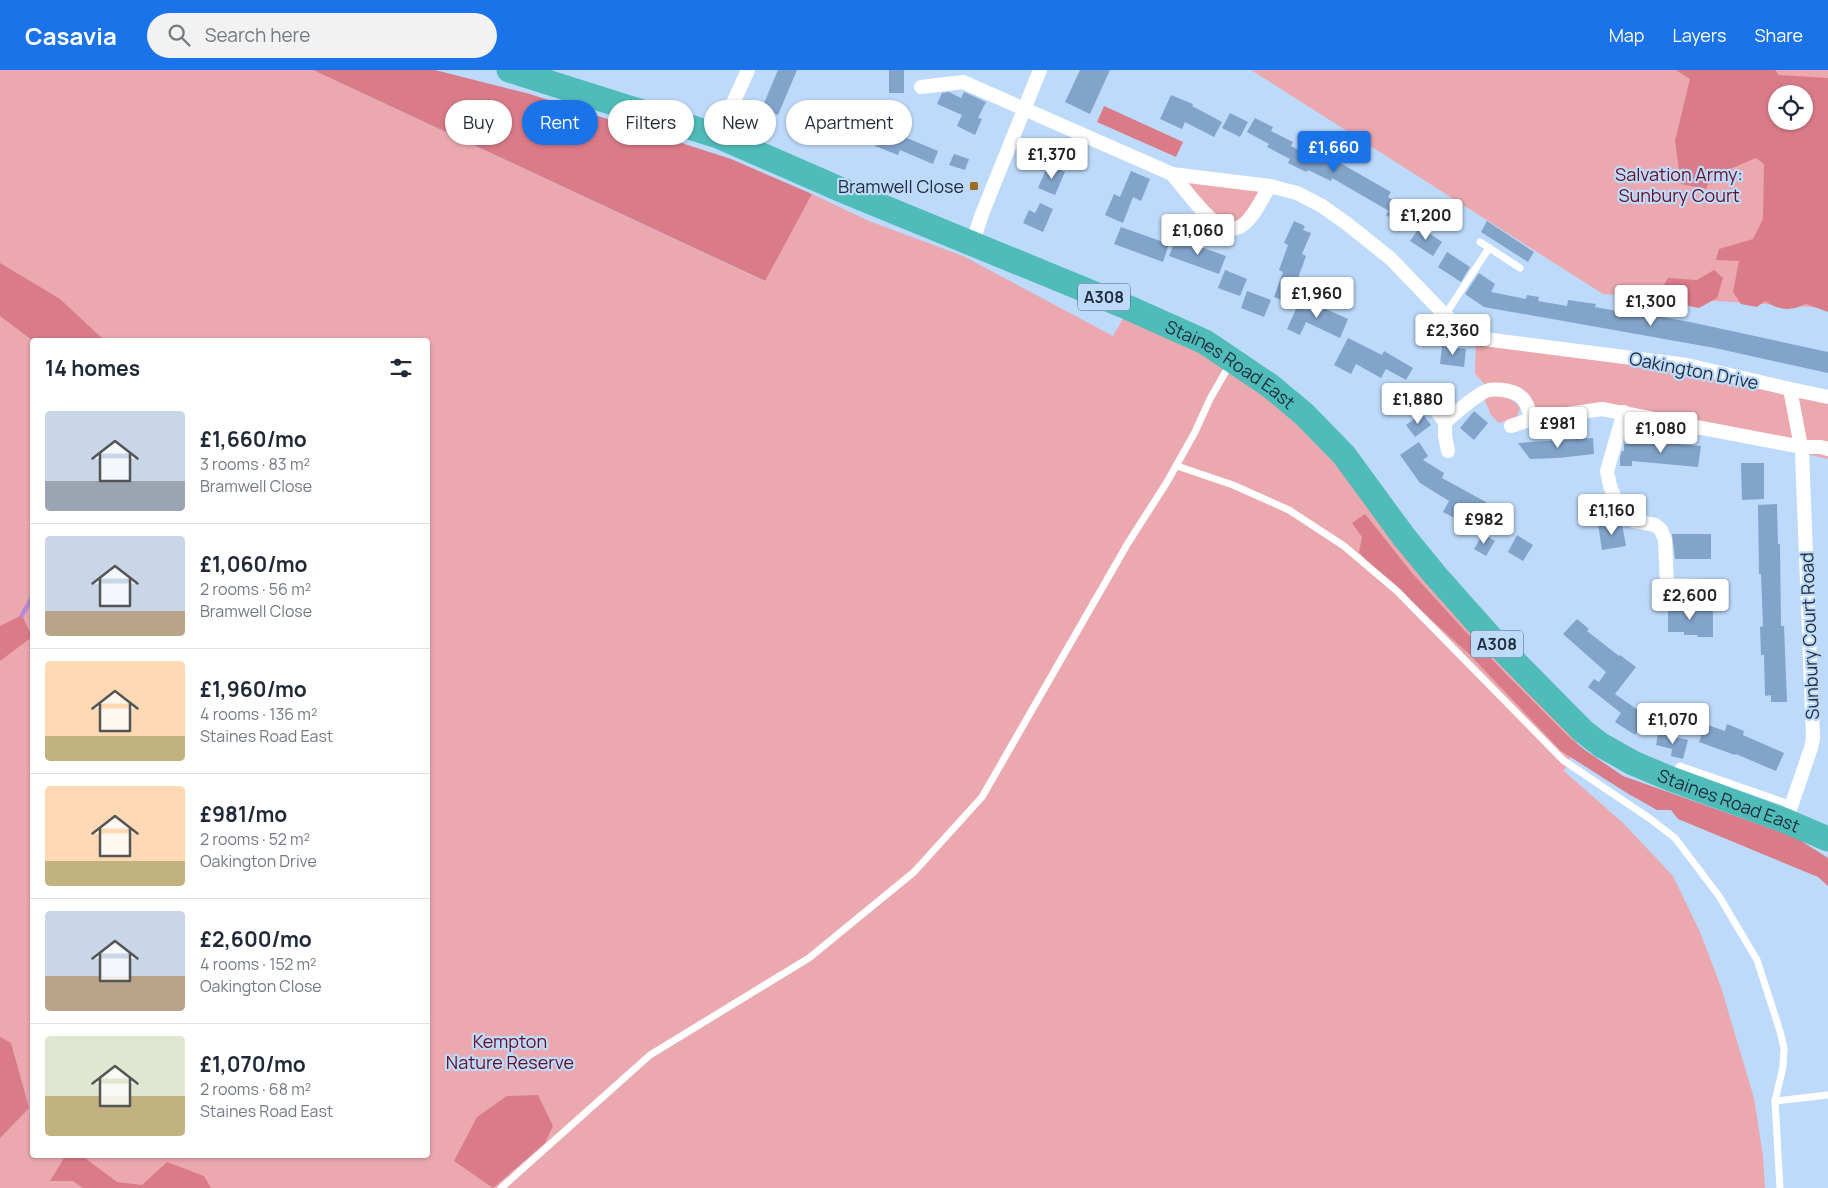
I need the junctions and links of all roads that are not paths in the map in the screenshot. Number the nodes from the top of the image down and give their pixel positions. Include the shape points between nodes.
1 (509, 70) edge
2 (748, 70) edge
3 (1040, 70) edge
4 (922, 87) dead end
5 (734, 100) edge
6 (1024, 108) junction
7 (704, 132) edge
8 (739, 145) edge
9 (1172, 174) junction
10 (1270, 186) junction
11 (1480, 242) dead end
12 (972, 244) junction
13 (1489, 248) junction
14 (1520, 268) dead end
15 (1445, 315) junction
16 (1233, 359) junction
17 (1790, 389) junction
18 (1828, 397) edge
19 (1432, 405) dead end
20 (1624, 412) junction
21 (1532, 419) junction
22 (1445, 422) junction
23 (1511, 426) dead end
24 (1802, 446) junction
25 (1828, 449) edge
26 (1448, 451) dead end
27 (1177, 466) junction
28 (1705, 586) dead end
29 (1789, 813) junction
30 (1828, 839) edge
31 (1828, 1095) edge
32 (1775, 1101) junction
33 (501, 1188) edge
34 (1780, 1188) edge

1 - 7 highway, Staines Road East / A308
2 - 5 street
3 - 6 street
4 - 6 street via 963,82
6 - 9 street
6 - 12 street
8 - 12 highway, Staines Road East / A308
9 - 10 street
9 - 10 street via 1211,218 1228,228 1240,228 1246,222
10 - 15 street via 1297,193 1346,223 1390,258
11 - 13 lane
12 - 16 highway, Staines Road East / A308 via 1176,328
13 - 14 lane
13 - 15 lane
15 - 17 street, Oakington Drive via 1476,338 1687,365
16 - 27 lane
16 - 29 highway, Staines Road East / A308 via 1304,414 1344,455 1436,576 1492,639 1583,731 1601,745 1670,779
17 - 18 street, Oakington Drive
17 - 24 street
19 - 22 street
20 - 21 street via 1602,408
20 - 24 street
20 - 28 street via 1607,472 1616,501 1634,521 1655,525 1661,530 1665,540 1666,585
21 - 22 street via 1527,403 1519,394 1490,390
21 - 23 street
22 - 26 street
24 - 25 street
24 - 29 street, Sunbury Court Road via 1813,738
27 - 32 lane via 1233,485 1289,510 1344,546 1397,591 1563,760 1675,838 1719,896 1757,960 1784,1048
27 - 33 lane via 1128,543 982,797 914,872 810,958 650,1055
29 - 30 highway, Staines Road East / A308
31 - 32 lane
32 - 34 lane

